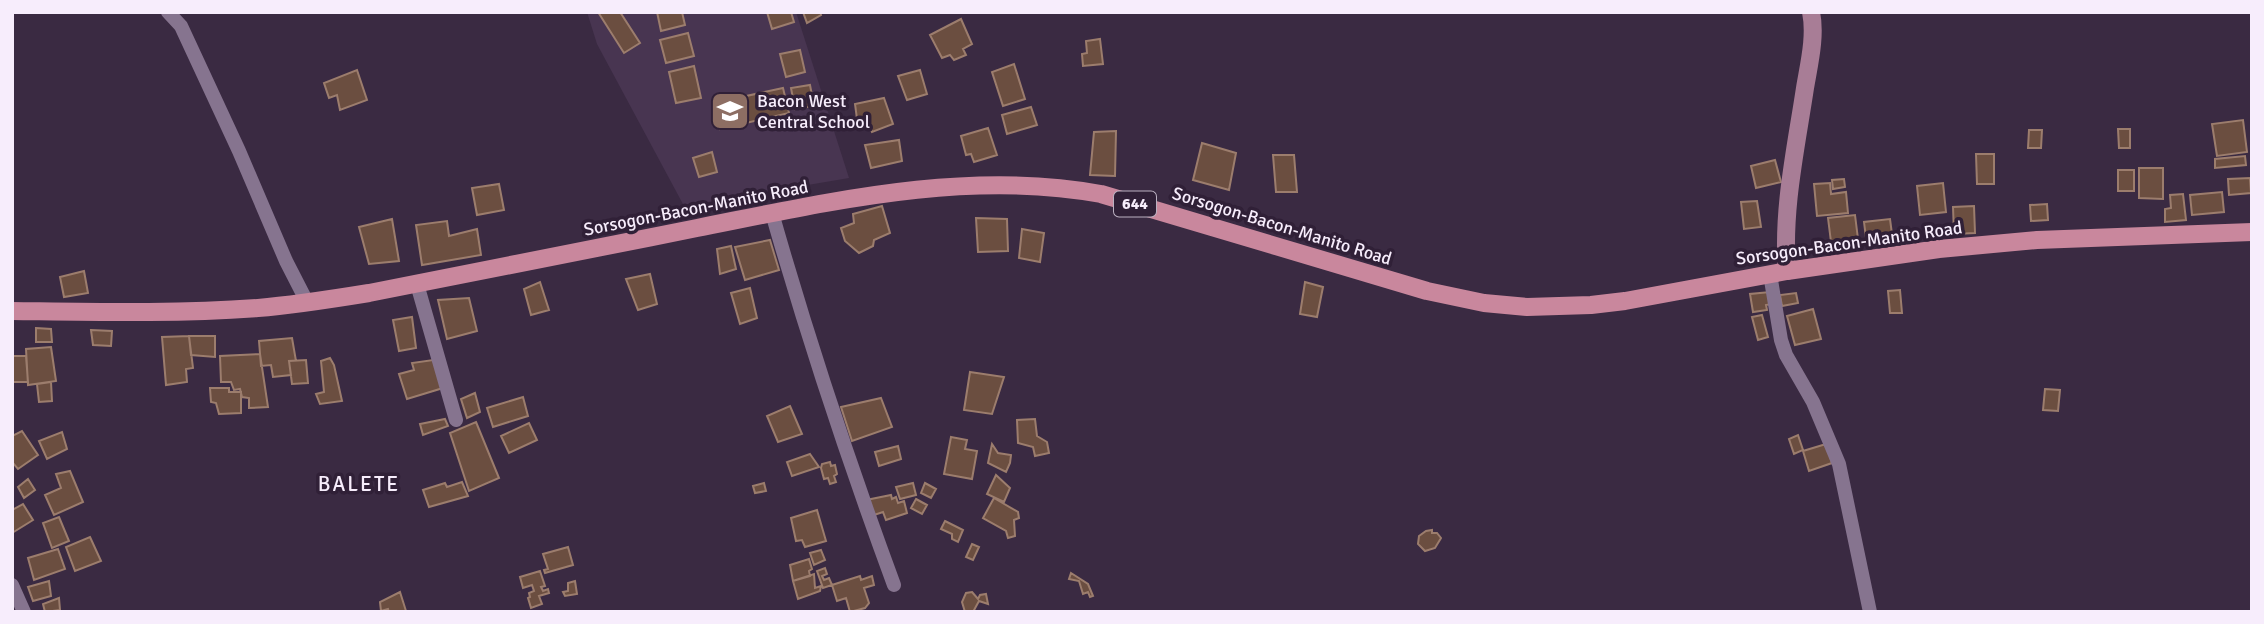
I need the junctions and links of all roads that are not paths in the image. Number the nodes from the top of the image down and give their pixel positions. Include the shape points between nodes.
1 (168, 12) edge
2 (1811, 12) edge
3 (772, 213) junction
4 (2252, 232) edge
5 (1779, 273) junction
6 (417, 284) junction
7 (307, 302) junction
8 (12, 311) edge
9 (456, 420) dead end
10 (12, 585) edge
11 (894, 585) dead end
12 (24, 612) edge
13 (1870, 612) edge

1 - 7 street via 181,26
2 - 5 street via 1812,44
3 - 5 main road, Sorsogon-Bacon-Manito Road / 644 via 955,186 1074,189 1427,291 1527,307 1625,301
3 - 6 main road, Sorsogon-Bacon-Manito Road / 644
3 - 11 street via 854,476
4 - 5 main road, Sorsogon-Bacon-Manito Road / 644 via 2038,240 1938,249
5 - 13 street via 1781,340 1839,464
6 - 7 main road, Sorsogon-Bacon-Manito Road / 644
6 - 9 street
7 - 8 main road, Sorsogon-Bacon-Manito Road / 644 via 156,312
10 - 12 street

